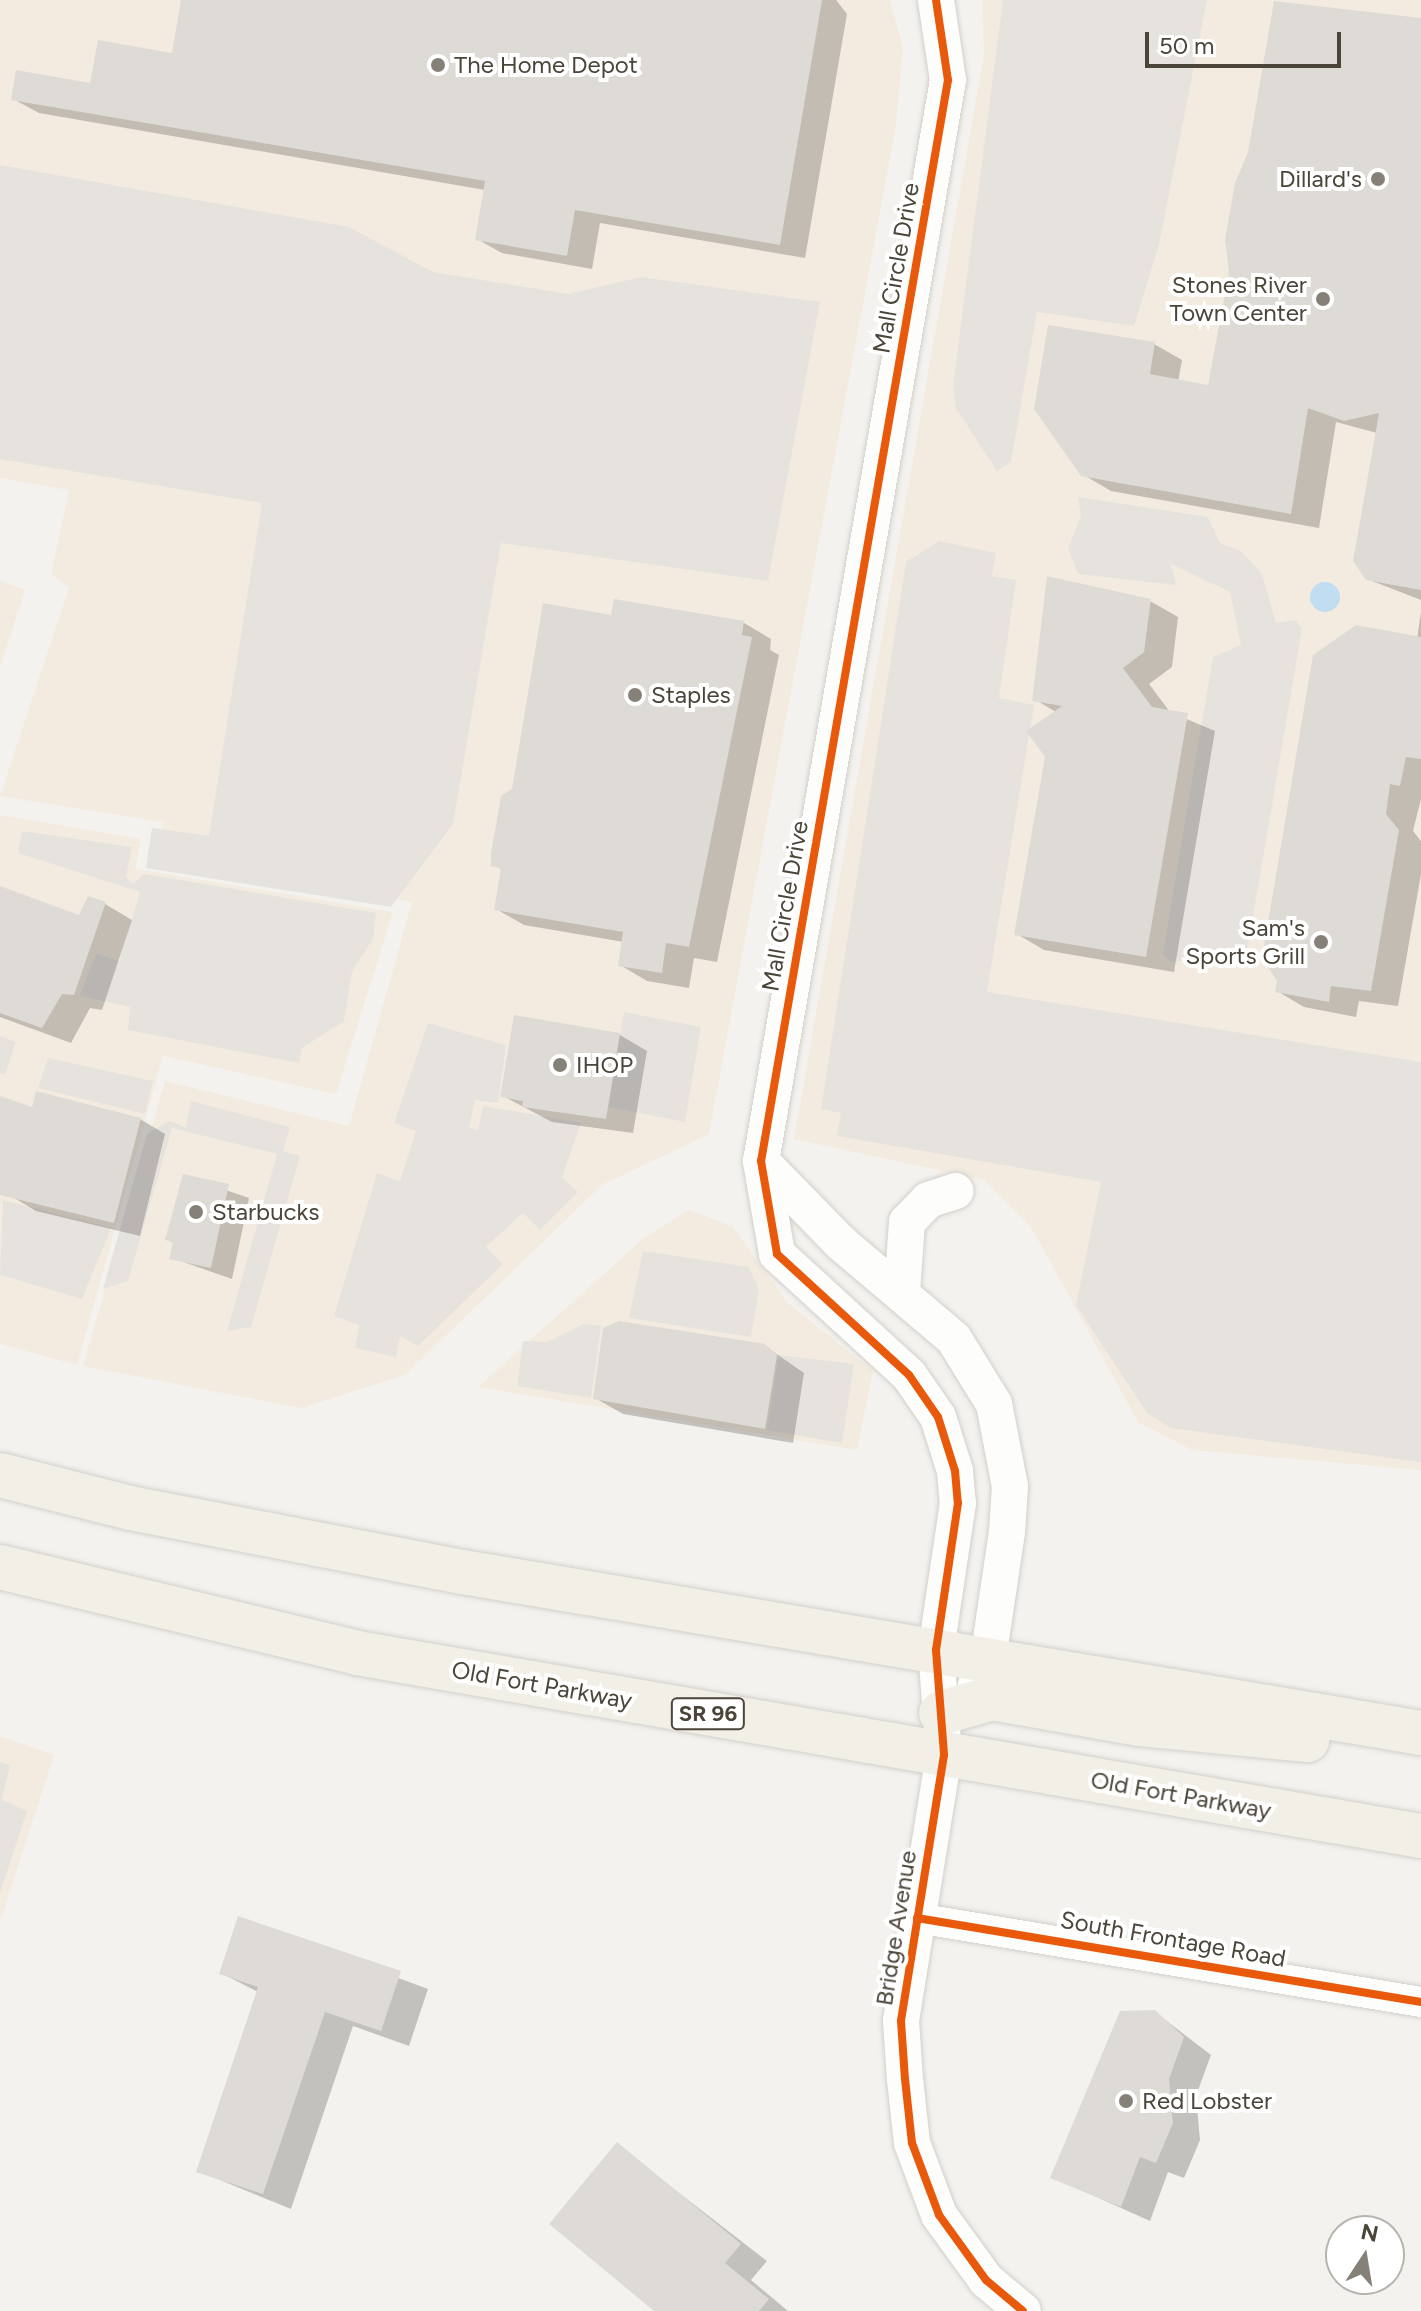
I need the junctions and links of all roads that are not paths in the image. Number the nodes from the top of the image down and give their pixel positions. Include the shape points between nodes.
1 (936, 0) edge
2 (761, 1161) junction
3 (956, 1191) dead end
4 (902, 1292) junction
5 (0, 1475) edge
6 (0, 1567) edge
7 (936, 1650) junction
8 (988, 1659) junction
9 (951, 1723) junction
10 (1421, 1733) edge
11 (1421, 1748) edge
12 (1421, 1836) edge
13 (917, 1918) junction
14 (1421, 2002) edge
15 (1023, 2311) edge

1 - 2 street, Mall Circle Drive via 948,80
2 - 4 street
2 - 7 street, Mall Circle Drive via 772,1238 786,1267 891,1352 925,1396 948,1445 958,1503
3 - 4 street via 928,1200 907,1222
4 - 8 street via 954,1339 994,1404 1010,1486
5 - 7 main road via 130,1508 463,1572
6 - 9 main road, Old Fort Parkway / SR 96 via 357,1653
7 - 8 main road
7 - 9 street, Mall Circle Drive
8 - 9 street
8 - 10 main road
9 - 11 main road
9 - 12 main road, Old Fort Parkway / SR 96
9 - 13 street, Bridge Avenue
13 - 14 street, South Frontage Road
13 - 15 street, Bridge Avenue via 901,2021 912,2143 939,2215 986,2280

